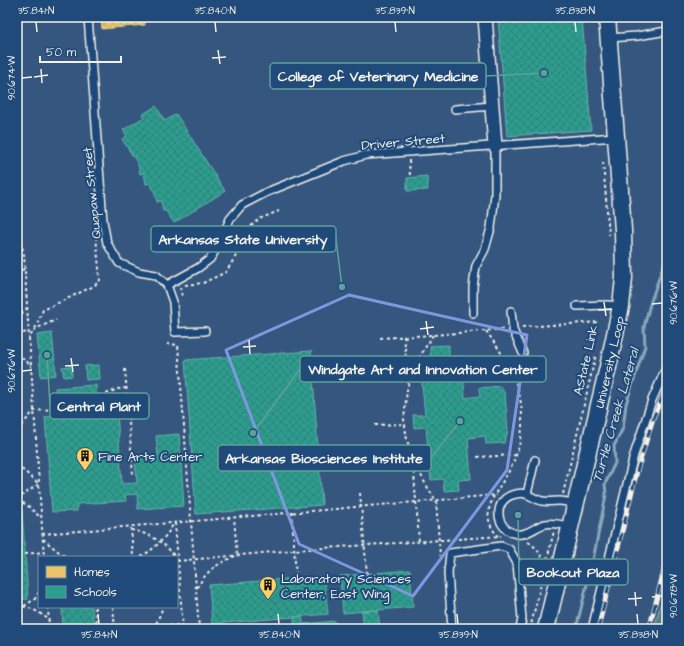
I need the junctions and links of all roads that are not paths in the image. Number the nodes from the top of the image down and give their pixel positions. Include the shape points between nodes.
1 (88, 17) edge
2 (485, 17) edge
3 (607, 17) edge
4 (667, 31) edge
5 (609, 38) junction
6 (492, 106) junction
7 (455, 109) dead end
8 (609, 137) junction
9 (495, 146) junction
10 (167, 285) junction
11 (577, 306) dead end
12 (621, 306) junction
13 (511, 311) dead end
14 (473, 313) dead end
15 (205, 331) dead end
16 (523, 353) dead end
17 (667, 366) edge
18 (535, 460) dead end
19 (527, 494) junction
20 (568, 503) junction
21 (563, 525) junction
22 (452, 629) edge
23 (520, 629) edge
24 (546, 629) edge
25 (592, 629) edge

1 - 10 lane, Quapaw Street via 103,220 107,243 119,263 140,272 156,275
2 - 6 street
3 - 5 street, University Loop
4 - 5 lane
5 - 8 street, University Loop
6 - 7 lane
6 - 9 street
8 - 9 lane, Driver Street
8 - 12 street, University Loop via 623,243 624,278
9 - 10 lane, Driver Street via 366,155 267,192 242,205 230,219 210,259
9 - 14 lane via 496,195 491,228 485,249 476,266
10 - 15 lane via 174,302 175,332
11 - 12 lane
12 - 20 street, University Loop
13 - 16 lane via 513,330
17 - 25 lane via 652,400 634,455
18 - 19 lane
19 - 20 lane via 542,501
19 - 21 lane via 515,494 504,499 499,506 501,522 507,530 525,534 546,524
20 - 21 street, University Loop
21 - 24 street, University Loop
22 - 23 lane via 448,573 450,552 501,546 509,549 517,563 522,619

